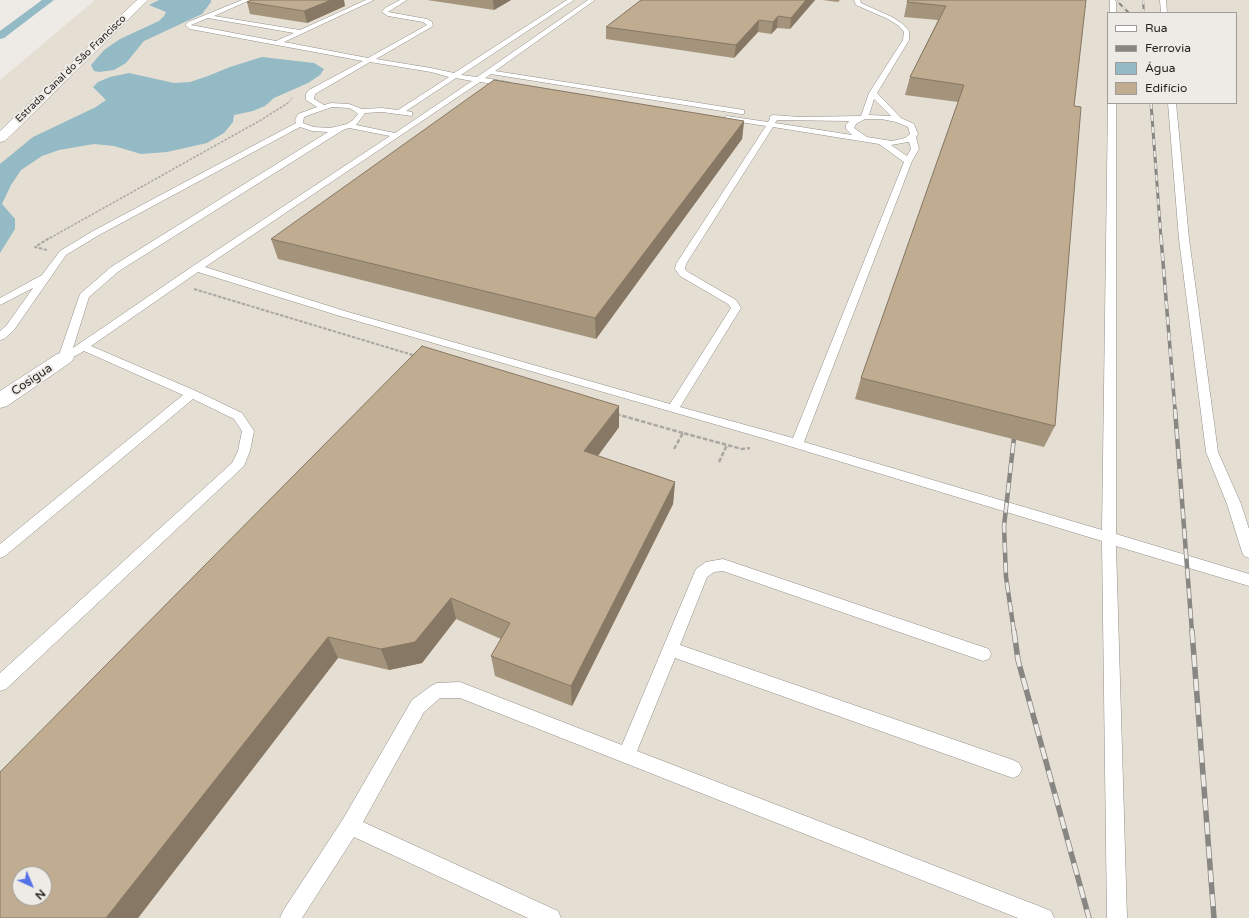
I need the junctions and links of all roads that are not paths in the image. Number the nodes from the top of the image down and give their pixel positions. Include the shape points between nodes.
1 (142, 0) edge
2 (247, 0) edge
3 (371, 0) edge
4 (404, 0) edge
5 (571, 0) edge
6 (592, 0) edge
7 (856, 0) edge
8 (1113, 0) edge
9 (1163, 0) edge
10 (552, 12) junction
11 (1113, 12) edge
12 (1164, 12) edge
13 (570, 15) junction
14 (206, 16) junction
15 (301, 32) junction
16 (277, 43) junction
17 (369, 60) junction
18 (465, 69) junction
19 (430, 70) junction
20 (488, 72) junction
21 (456, 76) junction
22 (478, 80) junction
23 (517, 86) edge
24 (873, 93) junction
25 (627, 94) junction
26 (618, 102) edge
27 (1112, 104) edge
28 (1172, 104) edge
29 (322, 107) junction
30 (360, 111) junction
31 (400, 112) junction
32 (425, 116) junction
33 (717, 117) edge
34 (861, 118) junction
35 (898, 120) junction
36 (773, 121) junction
37 (300, 124) junction
38 (345, 127) junction
39 (396, 135) junction
40 (912, 137) junction
41 (0, 138) edge
42 (865, 139) junction
43 (883, 143) junction
44 (908, 161) junction
45 (197, 268) junction
46 (46, 276) junction
47 (0, 302) edge
48 (0, 337) edge
49 (82, 347) junction
50 (64, 358) junction
51 (192, 394) junction
52 (0, 401) edge
53 (673, 409) junction
54 (798, 444) junction
55 (1109, 538) junction
56 (0, 552) edge
57 (1249, 552) edge
58 (1249, 580) edge
59 (670, 649) junction
60 (984, 654) dead end
61 (0, 684) edge
62 (627, 755) junction
63 (1013, 769) dead end
64 (350, 826) junction
65 (290, 918) edge
66 (551, 918) edge
67 (1044, 918) edge
68 (1117, 918) edge

1 - 41 street, Estrada Canal do São Francisco
2 - 14 lane
3 - 15 lane
4 - 17 lane via 387,8 385,12 425,20 430,26
5 - 10 lane
6 - 13 lane
7 - 24 lane via 858,4 890,18 907,32 906,40
8 - 11 lane
9 - 12 lane
10 - 13 lane
10 - 18 lane
13 - 20 lane
14 - 15 lane
14 - 16 lane via 188,25
15 - 16 lane
16 - 17 lane
17 - 19 lane
17 - 29 lane via 310,94 310,100
18 - 19 lane
18 - 20 lane
18 - 21 lane
19 - 21 lane
20 - 22 lane
20 - 25 lane
21 - 22 lane
21 - 31 lane
22 - 23 lane
22 - 32 lane
24 - 34 lane
24 - 35 lane
25 - 26 lane
25 - 36 lane
27 - 55 lane
28 - 57 lane via 1184,239 1212,452 1234,504
29 - 30 lane via 345,106
29 - 37 lane via 306,112
30 - 31 lane
30 - 38 lane via 361,118
31 - 32 lane
32 - 39 lane
33 - 36 lane
34 - 35 lane via 881,117
34 - 36 lane
34 - 42 lane via 850,125 850,129
35 - 40 lane via 911,126 914,130
36 - 42 lane
36 - 53 lane via 681,264 680,269 684,274 732,302 736,308
37 - 38 lane via 312,129 325,130
37 - 46 lane via 63,253
38 - 39 lane
38 - 50 lane via 115,269 84,296
39 - 45 lane
40 - 43 lane via 901,142
40 - 44 lane via 915,149
42 - 43 lane
43 - 44 lane
44 - 54 lane
45 - 49 lane
45 - 53 lane via 344,314
46 - 47 lane
46 - 48 lane via 10,328
49 - 50 lane
49 - 51 lane
50 - 52 street, Cosigua
51 - 56 lane
51 - 61 lane via 238,416 248,431 244,451 237,466
53 - 54 lane
54 - 55 lane
55 - 58 lane
55 - 68 lane
59 - 60 lane via 701,573 710,566 723,565
59 - 62 lane
59 - 63 lane
62 - 64 lane via 460,690 437,691 418,706
62 - 67 lane
64 - 65 lane
64 - 66 lane

